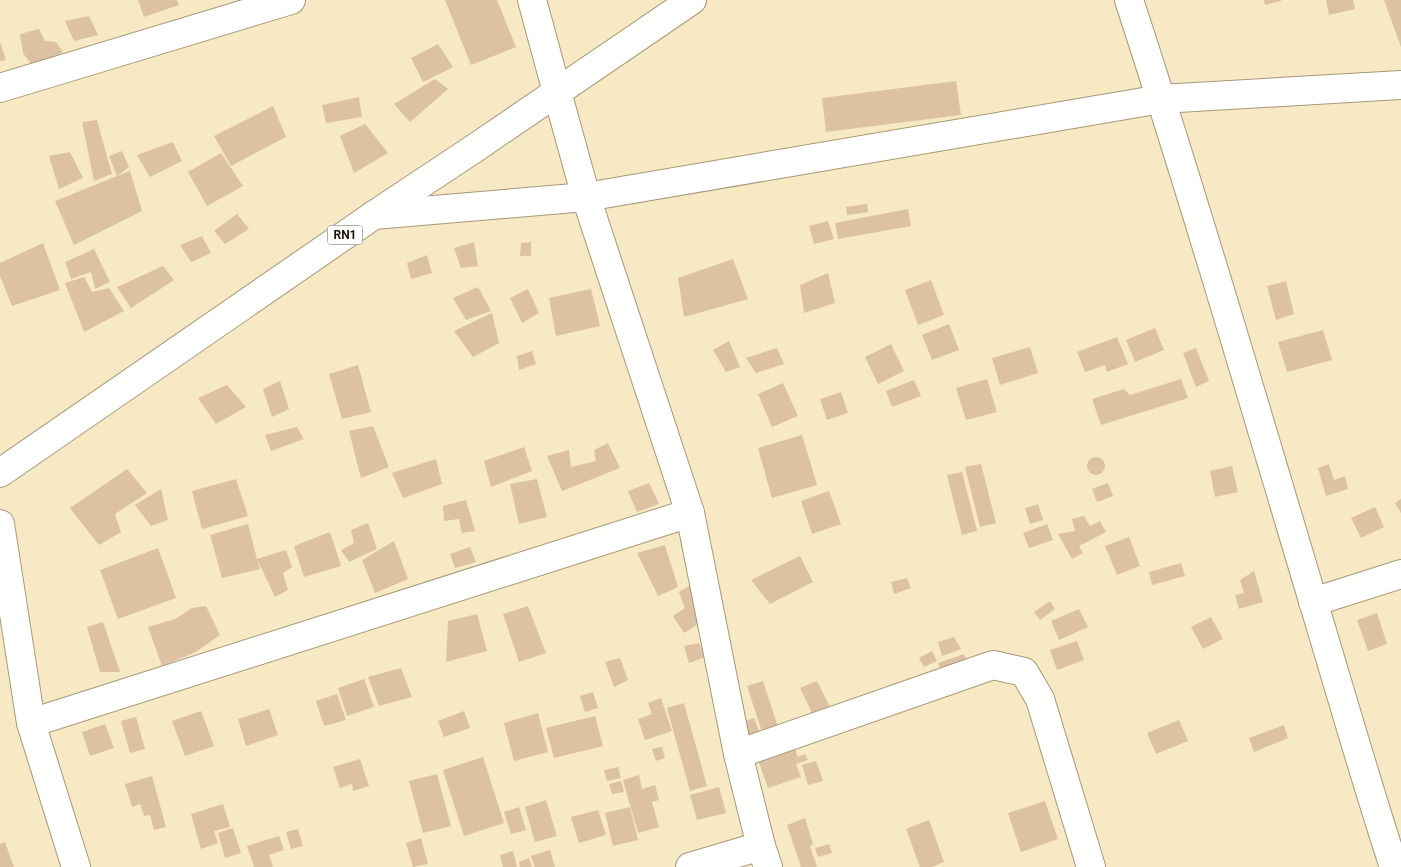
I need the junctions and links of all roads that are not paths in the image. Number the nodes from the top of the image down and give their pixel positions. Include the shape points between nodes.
1 (291, 0) edge
2 (532, 0) edge
3 (692, 0) edge
4 (1128, 0) edge
5 (1401, 84) edge
6 (0, 88) edge
7 (557, 92) junction
8 (1161, 99) junction
9 (586, 197) junction
10 (374, 215) junction
11 (0, 473) edge
12 (690, 513) junction
13 (0, 524) edge
14 (1401, 574) edge
15 (1313, 602) junction
16 (31, 723) junction
17 (738, 754) junction
18 (765, 856) edge
19 (76, 867) edge
20 (690, 867) edge
21 (1091, 867) edge
22 (1394, 867) edge

1 - 6 main road
2 - 7 main road
3 - 7 main road, RN1
4 - 8 main road
5 - 8 main road
7 - 9 main road
7 - 10 main road, RN1
8 - 9 main road
8 - 15 main road
9 - 10 main road
9 - 12 main road
10 - 11 main road, RN1
12 - 16 main road
12 - 17 main road
13 - 16 main road
14 - 15 main road
15 - 22 main road
16 - 19 main road
17 - 18 main road
17 - 21 main road via 993,665 1024,672 1040,699
18 - 20 main road

